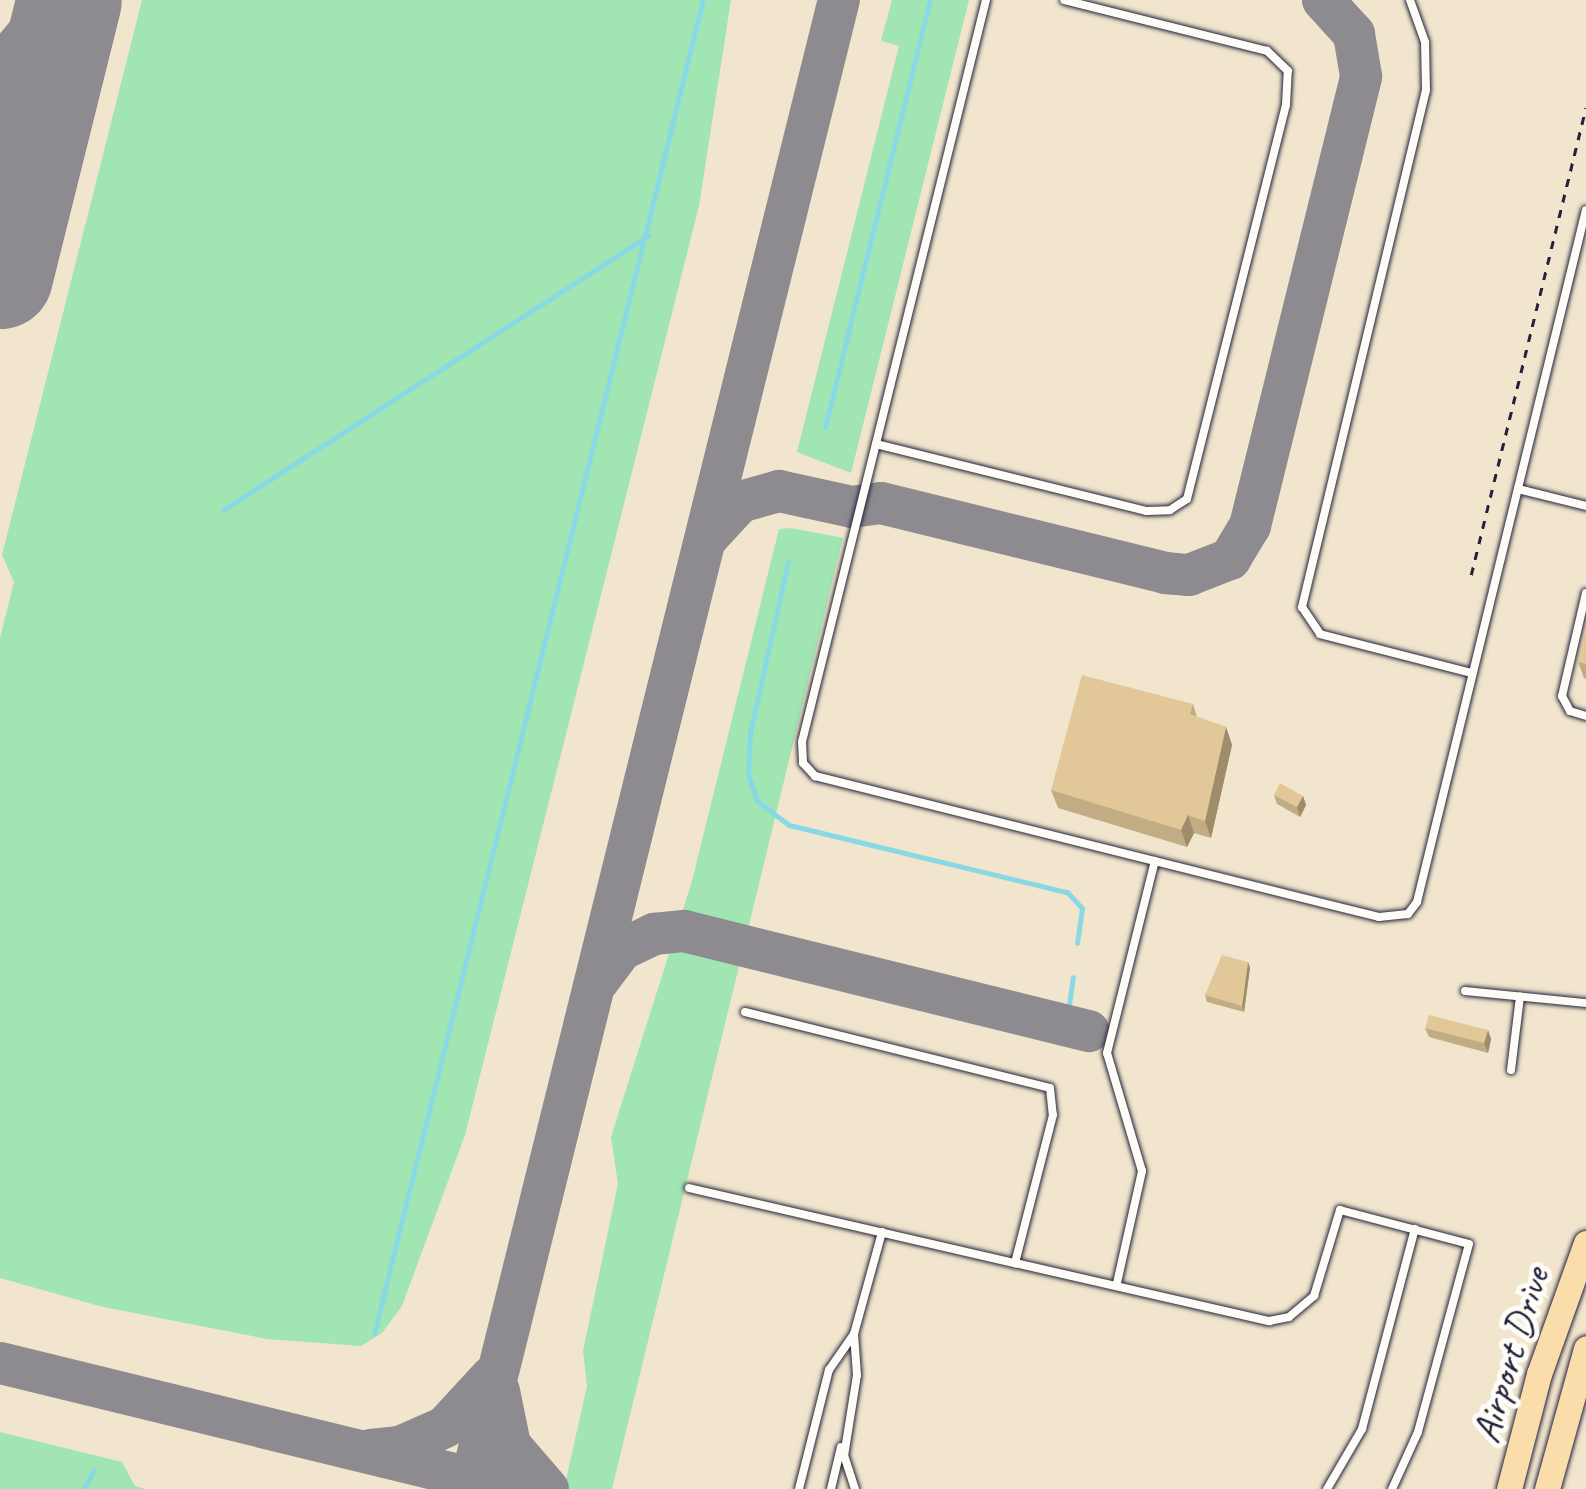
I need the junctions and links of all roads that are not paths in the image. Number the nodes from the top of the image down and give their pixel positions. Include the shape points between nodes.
1 (986, 0) edge
2 (1064, 0) edge
3 (1410, 0) edge
4 (1586, 210) edge
5 (876, 444) junction
6 (1518, 488) junction
7 (1586, 506) edge
8 (1586, 593) edge
9 (1472, 673) junction
10 (1586, 716) edge
11 (1155, 862) junction
12 (1465, 991) dead end
13 (1520, 996) junction
14 (1586, 1003) edge
15 (745, 1012) dead end
16 (1510, 1070) dead end
17 (689, 1188) dead end
18 (1414, 1229) junction
19 (882, 1232) junction
20 (1586, 1244) edge
21 (1014, 1263) junction
22 (1117, 1283) junction
23 (854, 1334) junction
24 (1586, 1348) edge
25 (845, 1428) junction
26 (800, 1489) edge
27 (831, 1489) edge
28 (855, 1489) edge
29 (1327, 1489) edge
30 (1392, 1489) edge
31 (1509, 1489) edge
32 (1546, 1489) edge

1 - 5 lane
2 - 5 lane via 1266,51 1288,71 1286,105 1187,498 1170,510 1146,511
3 - 9 lane via 1425,42 1426,90 1302,608 1320,634
4 - 6 lane
5 - 11 lane via 802,742 807,770
6 - 7 lane
6 - 9 lane
8 - 10 lane via 1562,696 1570,711
9 - 11 lane via 1418,902 1408,914 1379,917
11 - 22 lane via 1106,1052 1142,1171
12 - 13 lane
13 - 14 lane
13 - 16 lane
15 - 21 lane via 1050,1088 1053,1114
17 - 19 lane
18 - 22 lane via 1340,1210 1314,1296 1289,1317 1269,1321
18 - 29 lane via 1362,1429
18 - 30 lane via 1469,1244 1418,1432
19 - 21 lane
19 - 23 lane
20 - 31 main road, Airport Drive via 1543,1360
21 - 22 lane
23 - 25 lane via 857,1375
23 - 26 lane via 828,1370
24 - 32 main road, Airport Drive
25 - 27 lane
25 - 28 lane via 844,1456

